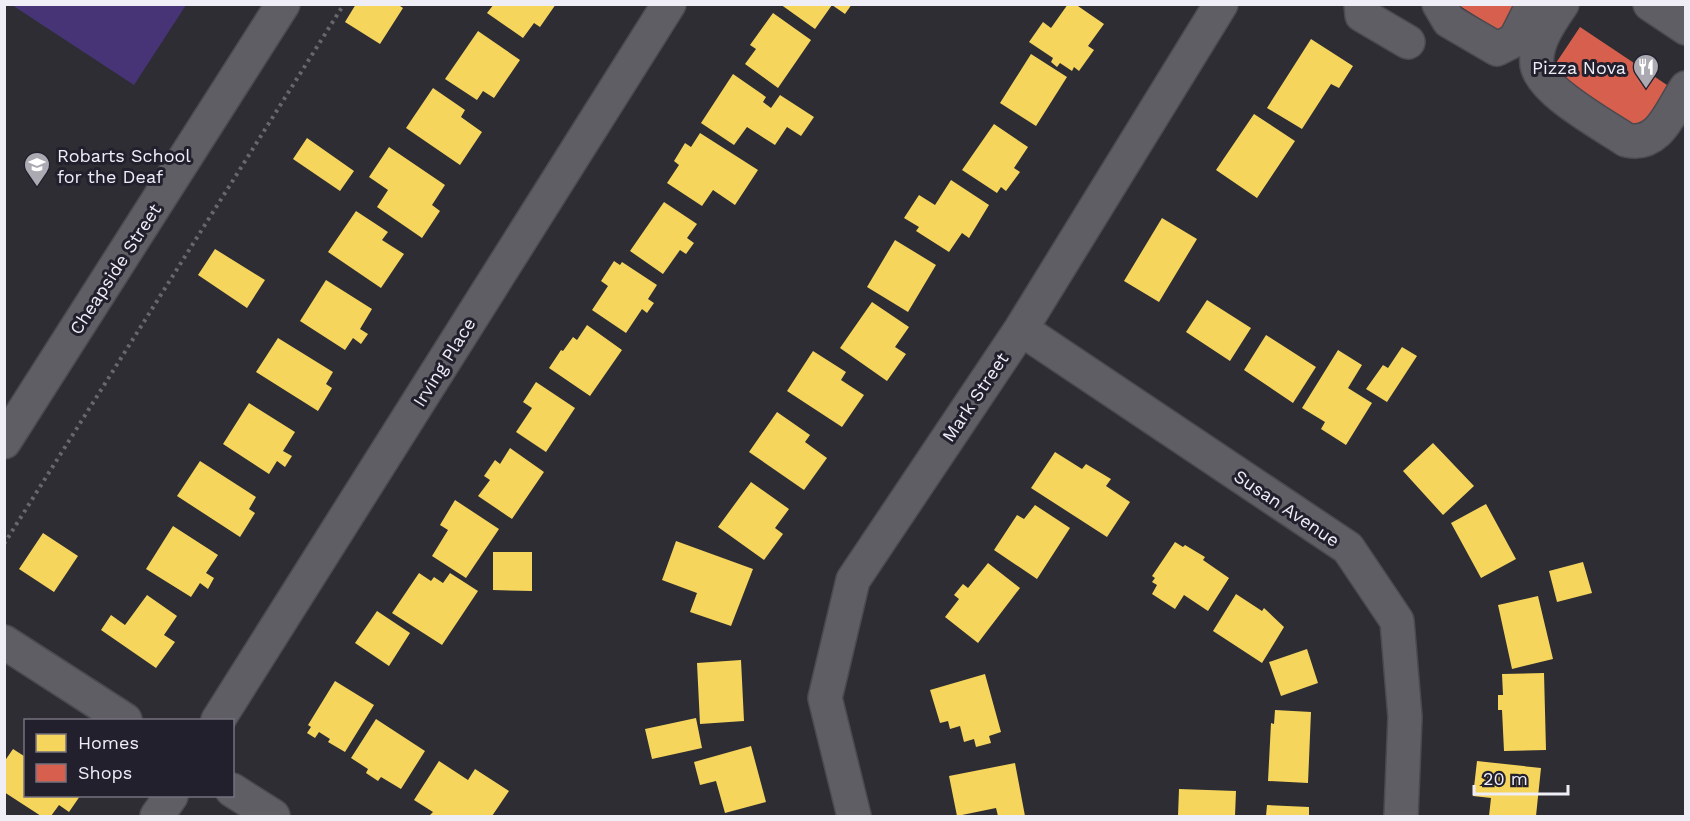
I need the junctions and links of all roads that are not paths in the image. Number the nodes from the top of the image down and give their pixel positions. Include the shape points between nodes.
1 (283, 4) edge
2 (669, 4) edge
3 (1221, 4) edge
4 (1361, 4) edge
5 (1439, 4) edge
6 (1533, 4) edge
7 (1562, 4) edge
8 (1650, 4) edge
9 (1686, 28) edge
10 (1408, 42) dead end
11 (1686, 88) edge
12 (1021, 329) junction
13 (4, 442) edge
14 (4, 642) edge
15 (123, 719) edge
16 (219, 719) edge
17 (234, 791) edge
18 (170, 797) edge
19 (157, 816) edge
20 (273, 816) edge
21 (854, 816) edge
22 (1401, 816) edge

1 - 13 street, Cheapside Street
2 - 16 street, Irving Place
3 - 12 street, Mark Street
4 - 10 street via 1362,15
5 - 6 street via 1449,21 1497,49 1515,40
7 - 11 street via 1547,28 1537,65 1563,98 1626,140 1637,143 1654,136
8 - 9 street
12 - 21 street, Mark Street via 853,580 825,698
12 - 22 street, Susan Avenue via 1348,548 1397,621 1405,717
14 - 15 street
17 - 20 street
18 - 19 street

